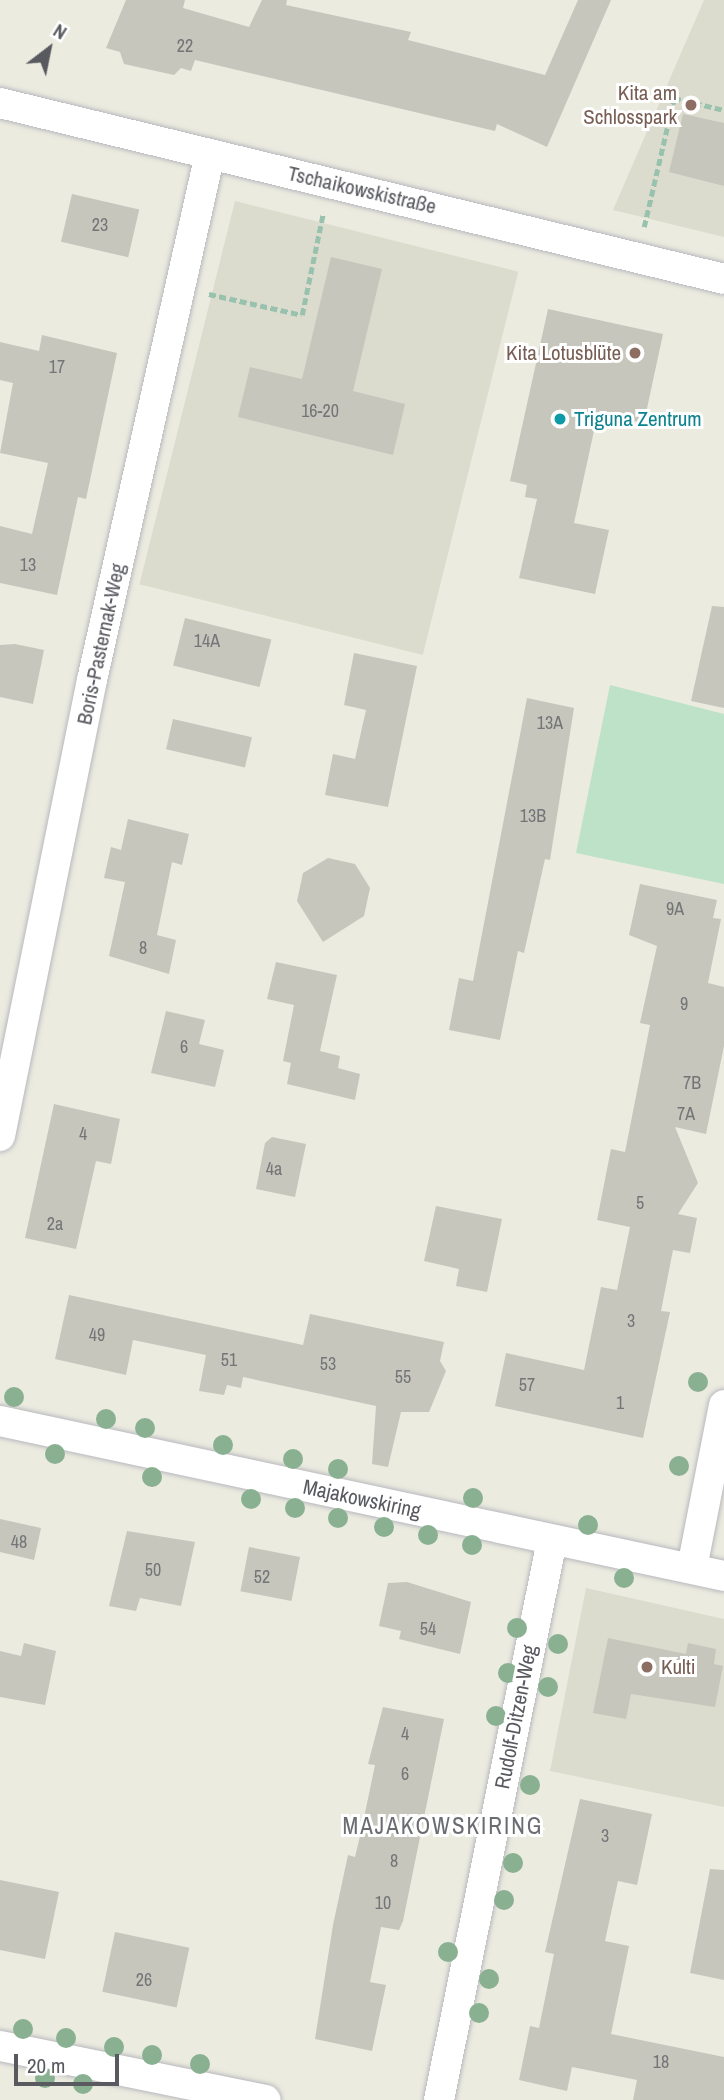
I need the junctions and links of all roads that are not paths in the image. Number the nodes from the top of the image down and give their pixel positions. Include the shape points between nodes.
1 (0, 103) edge
2 (210, 154) junction
3 (724, 279) edge
4 (0, 1136) edge
5 (724, 1405) edge
6 (0, 1421) edge
7 (552, 1539) junction
8 (692, 1568) junction
9 (724, 1576) edge
10 (0, 2046) edge
11 (266, 2100) edge
12 (439, 2100) edge

1 - 2 street, Tschaikowskistraße
2 - 3 street, Tschaikowskistraße
2 - 4 street, Boris-Pasternak-Weg via 92,680
5 - 8 street
6 - 7 street, Majakowskiring
7 - 8 street, Majakowskiring
7 - 12 street, Rudolf-Ditzen-Weg
8 - 9 street, Majakowskiring
10 - 11 street

